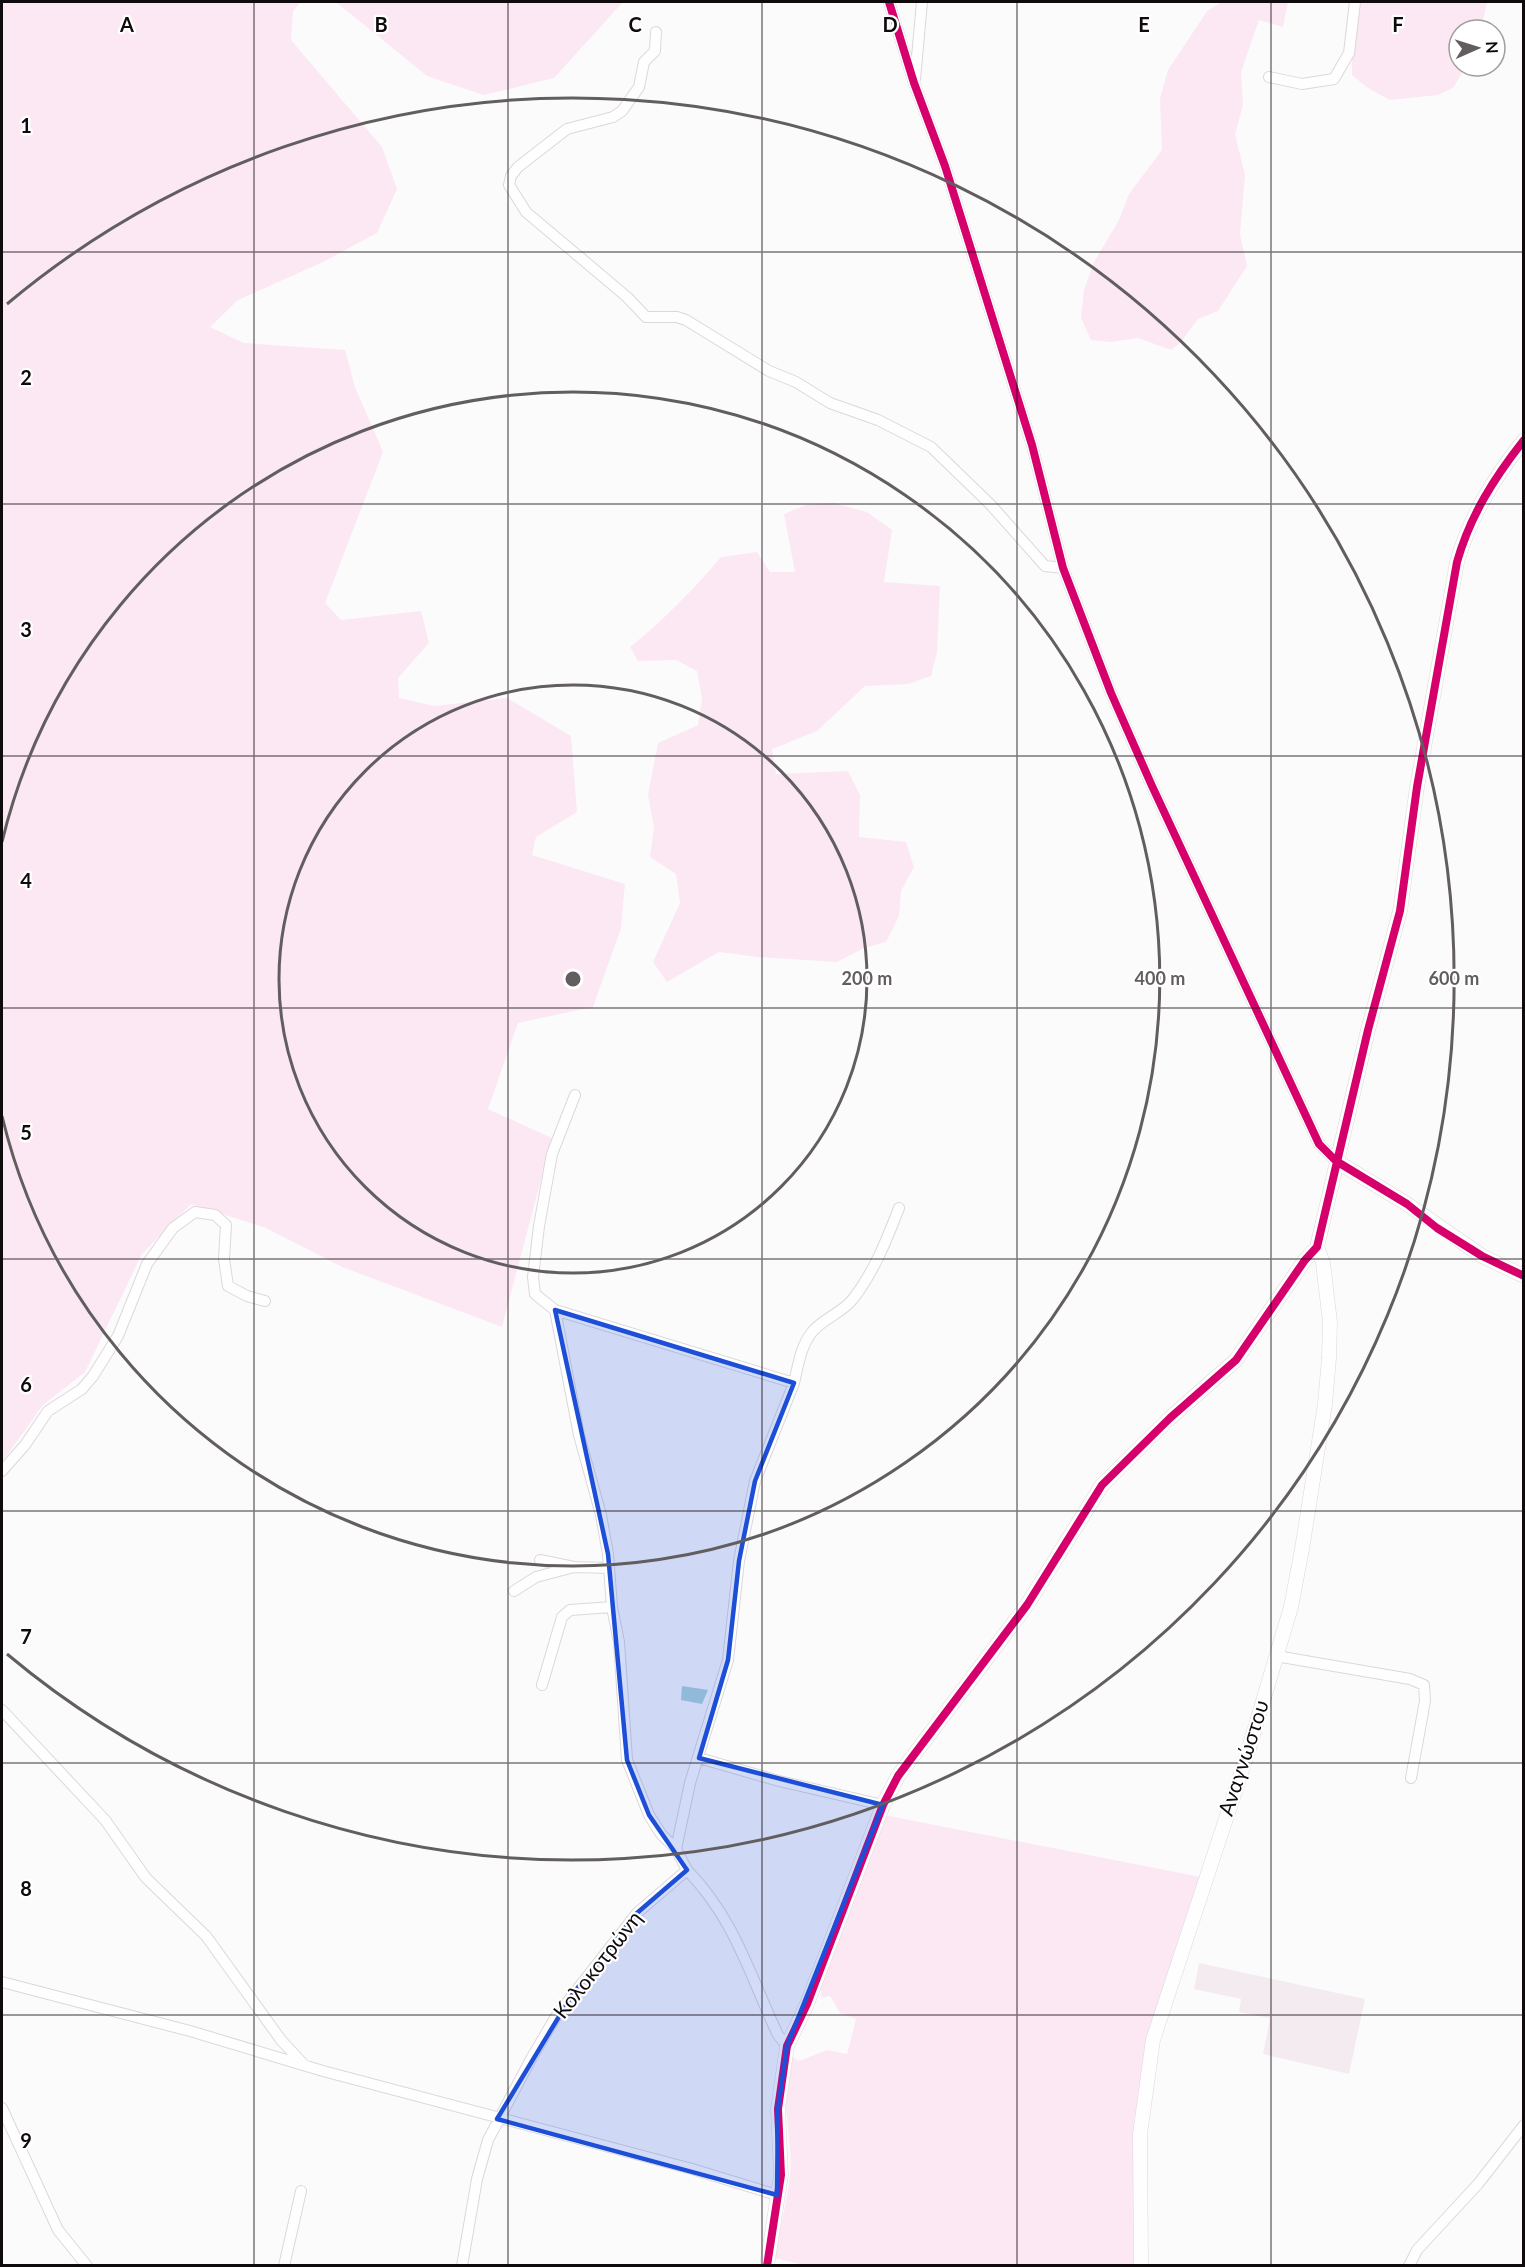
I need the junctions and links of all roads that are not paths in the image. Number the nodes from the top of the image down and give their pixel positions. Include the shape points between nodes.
1 (890, 2) edge
2 (922, 2) edge
3 (1355, 2) edge
4 (656, 32) dead end
5 (1269, 77) dead end
6 (914, 83) junction
7 (1524, 440) edge
8 (1063, 568) junction
9 (575, 1095) dead end
10 (1336, 1161) junction
11 (899, 1208) dead end
12 (1317, 1247) junction
13 (1524, 1276) edge
14 (265, 1302) dead end
15 (555, 1310) junction
16 (794, 1383) junction
17 (2, 1471) edge
18 (540, 1560) dead end
19 (574, 1567) junction
20 (609, 1568) junction
21 (514, 1591) dead end
22 (612, 1607) junction
23 (1276, 1656) junction
24 (542, 1685) dead end
25 (2, 1710) edge
26 (699, 1758) junction
27 (1411, 1778) dead end
28 (883, 1805) junction
29 (676, 1850) junction
30 (687, 1870) junction
31 (2, 1982) edge
32 (787, 2046) junction
33 (304, 2065) junction
34 (2, 2108) edge
35 (497, 2119) junction
36 (1524, 2125) edge
37 (301, 2191) dead end
38 (777, 2195) junction
39 (87, 2265) edge
40 (284, 2265) edge
41 (462, 2265) edge
42 (767, 2265) edge
43 (1141, 2265) edge
44 (1409, 2265) edge

1 - 6 street
2 - 6 street
3 - 5 street via 1349,53 1335,79 1302,84
4 - 8 street via 655,51 644,62 639,87 630,101 612,117 567,129 518,167 509,185 516,200 538,224 646,317 686,320 830,403 878,420 931,447 1046,566
6 - 8 street via 945,166 1032,445
7 - 10 street via 1480,502 1457,562 1417,787 1400,911
8 - 10 street via 1152,786 1287,1079 1319,1144
9 - 15 street via 552,1154 533,1277 535,1294
10 - 12 street
10 - 13 street via 1482,1256
11 - 16 street via 855,1296 807,1340
12 - 23 street, Αναγνώστου via 1323,1263 1330,1322 1325,1404 1291,1607
12 - 28 street via 1236,1360 1102,1485 1027,1605 928,1733
14 - 17 street via 228,1286 224,1259 226,1225 215,1215 187,1215 147,1264 118,1336 93,1376 82,1389 48,1411
15 - 16 street
15 - 20 street via 579,1435 601,1515
16 - 26 street via 755,1481 739,1561 728,1660
18 - 19 street
19 - 20 street
19 - 21 street via 536,1577
20 - 22 street
22 - 24 street via 570,1610 562,1617
22 - 29 street via 619,1642 627,1760 650,1815
23 - 27 street via 1410,1679 1424,1685 1425,1701
23 - 43 street, Αναγνώστου via 1154,2040 1140,2134
25 - 33 street via 105,1820 146,1878 206,1936 275,2032
26 - 28 street
26 - 29 street
28 - 32 street via 807,2004
29 - 30 street
30 - 32 street via 729,1924 778,2036
30 - 35 street, Κολοκοτρώνη via 637,1913 572,1995
31 - 33 street
32 - 38 street via 778,2109 781,2156
33 - 35 street
34 - 39 street via 58,2230
35 - 38 street
35 - 41 street, Κολοκοτρώνη via 477,2179
36 - 44 street via 1478,2184 1417,2250
37 - 40 street
38 - 42 street

